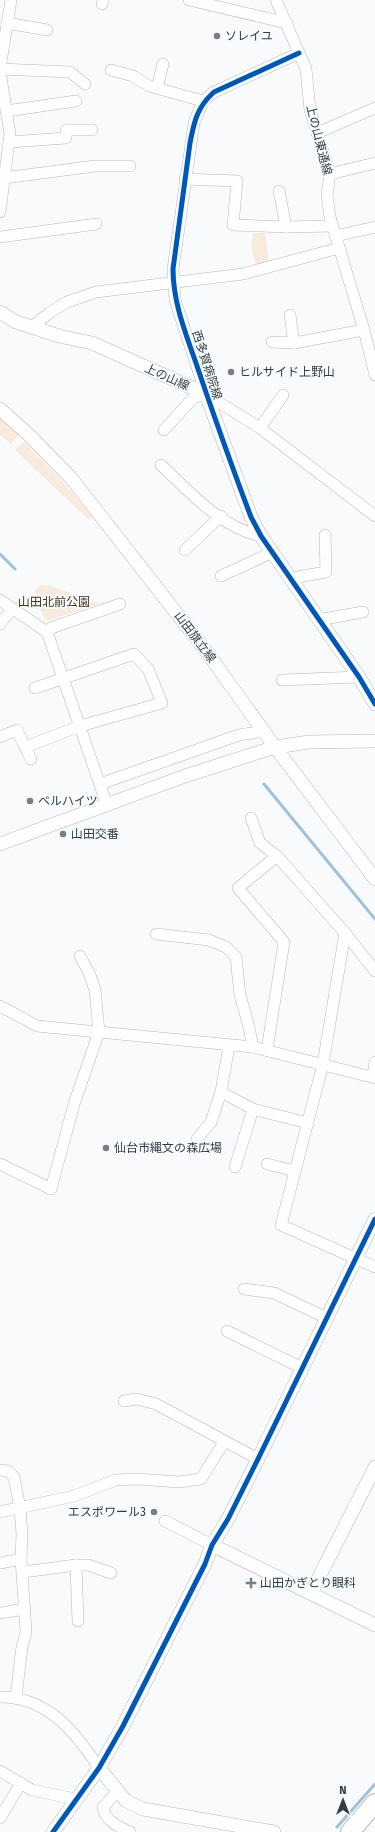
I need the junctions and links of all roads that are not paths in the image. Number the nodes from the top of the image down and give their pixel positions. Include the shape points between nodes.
1 (11, 0) edge
2 (189, 0) edge
3 (276, 0) edge
4 (7, 23) junction
5 (287, 23) junction
6 (47, 30) dead end
7 (3, 34) edge
8 (300, 52) junction
9 (163, 64) dead end
10 (0, 69) edge
11 (111, 70) dead end
12 (85, 84) dead end
13 (157, 88) junction
14 (76, 101) dead end
15 (203, 101) junction
16 (375, 108) edge
17 (6, 110) junction
18 (92, 130) dead end
19 (317, 134) junction
20 (9, 142) junction
21 (375, 163) edge
22 (130, 166) dead end
23 (330, 174) junction
24 (4, 178) junction
25 (185, 179) junction
26 (279, 191) dead end
27 (0, 212) edge
28 (96, 224) dead end
29 (286, 227) junction
30 (375, 227) edge
31 (334, 231) junction
32 (0, 237) edge
33 (339, 248) junction
34 (173, 282) junction
35 (0, 312) edge
36 (290, 315) dead end
37 (32, 326) junction
38 (364, 330) junction
39 (272, 342) dead end
40 (294, 343) junction
41 (375, 368) edge
42 (206, 394) junction
43 (283, 395) dead end
44 (0, 409) edge
45 (260, 428) junction
46 (164, 430) dead end
47 (161, 465) dead end
48 (220, 516) junction
49 (375, 516) edge
50 (325, 535) dead end
51 (261, 536) junction
52 (185, 550) dead end
53 (273, 552) junction
54 (221, 576) dead end
55 (292, 578) junction
56 (0, 600) edge
57 (120, 604) dead end
58 (12, 609) junction
59 (363, 612) dead end
60 (318, 620) junction
61 (0, 624) edge
62 (47, 632) junction
63 (359, 677) junction
64 (62, 680) junction
65 (282, 680) dead end
66 (35, 688) dead end
67 (375, 704) edge
68 (80, 726) junction
69 (264, 732) junction
70 (0, 737) edge
71 (375, 741) edge
72 (25, 746) junction
73 (275, 746) junction
74 (31, 758) dead end
75 (100, 784) junction
76 (107, 805) junction
77 (251, 818) dead end
78 (0, 844) edge
79 (277, 856) junction
80 (375, 879) edge
81 (345, 933) junction
82 (156, 934) dead end
83 (80, 956) dead end
84 (375, 971) edge
85 (0, 1006) edge
86 (99, 1032) junction
87 (229, 1046) junction
88 (253, 1047) junction
89 (267, 1050) junction
90 (375, 1062) edge
91 (322, 1064) junction
92 (374, 1077) edge
93 (221, 1092) junction
94 (253, 1109) junction
95 (308, 1123) junction
96 (197, 1140) dead end
97 (0, 1164) edge
98 (267, 1164) dead end
99 (235, 1167) dead end
100 (295, 1171) junction
101 (375, 1218) edge
102 (355, 1258) junction
103 (375, 1267) edge
104 (244, 1290) dead end
105 (327, 1318) junction
106 (227, 1331) dead end
107 (302, 1368) junction
108 (124, 1401) dead end
109 (224, 1442) junction
110 (258, 1459) junction
111 (375, 1467) edge
112 (0, 1470) edge
113 (20, 1508) junction
114 (0, 1512) edge
115 (165, 1521) dead end
116 (212, 1545) junction
117 (21, 1559) junction
118 (0, 1563) edge
119 (76, 1564) junction
120 (23, 1572) junction
121 (111, 1573) dead end
122 (311, 1593) junction
123 (25, 1609) junction
124 (0, 1613) edge
125 (78, 1621) dead end
126 (375, 1625) edge
127 (0, 1697) edge
128 (16, 1697) junction
129 (99, 1768) junction
130 (0, 1771) edge
131 (21, 1783) junction
132 (117, 1792) junction
133 (76, 1799) junction
134 (375, 1803) edge
135 (0, 1818) edge
136 (375, 1821) edge
137 (53, 1832) edge
138 (130, 1832) edge
139 (274, 1832) edge
140 (350, 1832) edge
141 (365, 1832) edge

1 - 4 street
2 - 5 street
3 - 5 street, 上の山東通線
4 - 6 street
4 - 7 street
5 - 8 street, 上の山東通線
7 - 10 street
8 - 15 street via 214,92
8 - 19 street, 上の山東通線 via 306,69 310,110
9 - 13 street
10 - 12 street via 70,72
10 - 17 street
11 - 13 street via 133,76
13 - 15 street
14 - 17 street
15 - 25 street, 西多賀病院線 via 194,123
16 - 19 street
17 - 20 street
18 - 20 street via 66,130 66,138
19 - 23 street, 上の山東通線
20 - 24 street
21 - 23 street
22 - 24 street via 95,166
23 - 31 street, 上の山東通線 via 327,195
24 - 27 street
25 - 29 street via 237,181 233,225
25 - 34 street, 西多賀病院線
26 - 29 street
28 - 32 street
29 - 31 street
30 - 31 street
31 - 33 street, 上の山東通線
33 - 34 street via 243,274
33 - 38 street, 上の山東通線
34 - 37 street via 96,292 67,302
34 - 42 street, 西多賀病院線 via 175,300
35 - 37 street, 上の山線 via 16,322
36 - 40 street
37 - 42 street, 上の山線 via 59,336 92,343
38 - 40 street
38 - 41 street, 上の山東通線
39 - 40 street
42 - 45 street, 上の山線
42 - 46 street via 193,398
42 - 51 street, 西多賀病院線 via 251,517
43 - 45 street
44 - 69 street, 山田旗立線 via 71,478 203,647
45 - 49 street, 上の山線
47 - 48 street
48 - 51 street via 246,533
48 - 52 street
50 - 55 street via 326,572
51 - 53 street, 西多賀病院線
53 - 54 street
53 - 55 street, 西多賀病院線
55 - 60 street, 西多賀病院線
56 - 58 street
57 - 62 street via 51,628
58 - 61 street
58 - 62 street
59 - 60 street
60 - 63 street, 西多賀病院線
62 - 64 street
63 - 65 street
63 - 67 street, 西多賀病院線
64 - 66 street
64 - 68 street
64 - 68 street via 134,654 148,669 162,703
68 - 72 street
68 - 75 street
69 - 73 street, 山田旗立線
69 - 75 street via 239,735
70 - 72 street via 17,730
71 - 73 street via 309,742
72 - 74 street
73 - 76 street
73 - 80 street, 山田旗立線
75 - 76 street
76 - 78 street
77 - 79 street via 260,843
79 - 81 street
79 - 89 street via 238,888 284,942
81 - 84 street
81 - 91 street
82 - 88 street via 209,940 226,947 236,958 240,995
83 - 86 street via 95,990
85 - 86 street via 37,1026
86 - 87 street
86 - 97 street via 74,1104 51,1189
87 - 88 street
87 - 93 street
88 - 89 street
89 - 91 street
90 - 92 street
91 - 92 street
91 - 95 street
93 - 94 street
93 - 96 street via 211,1122
94 - 95 street
94 - 99 street
95 - 100 street
98 - 100 street
100 - 102 street via 281,1225
101 - 102 street
102 - 103 street
102 - 105 street
104 - 105 street via 274,1293
105 - 107 street
106 - 107 street
107 - 110 street
108 - 109 street via 146,1400
109 - 110 street
109 - 113 street via 201,1479 180,1482 126,1478 74,1496
110 - 116 street
111 - 122 street
112 - 113 street via 8,1471 14,1478
113 - 114 street
113 - 117 street
115 - 116 street
116 - 122 street
116 - 129 street via 137,1701
117 - 118 street
117 - 120 street
119 - 120 street
119 - 121 street via 88,1565
119 - 125 street
120 - 123 street
122 - 126 street
123 - 124 street
123 - 128 street via 26,1632
127 - 128 street
128 - 129 street via 42,1707 58,1717
129 - 132 street
129 - 133 street
130 - 131 street
131 - 133 street via 41,1793
131 - 135 street
132 - 138 street via 103,1807 103,1811 107,1817
132 - 139 street via 126,1801 143,1809
133 - 137 street
134 - 140 highway
136 - 141 highway

